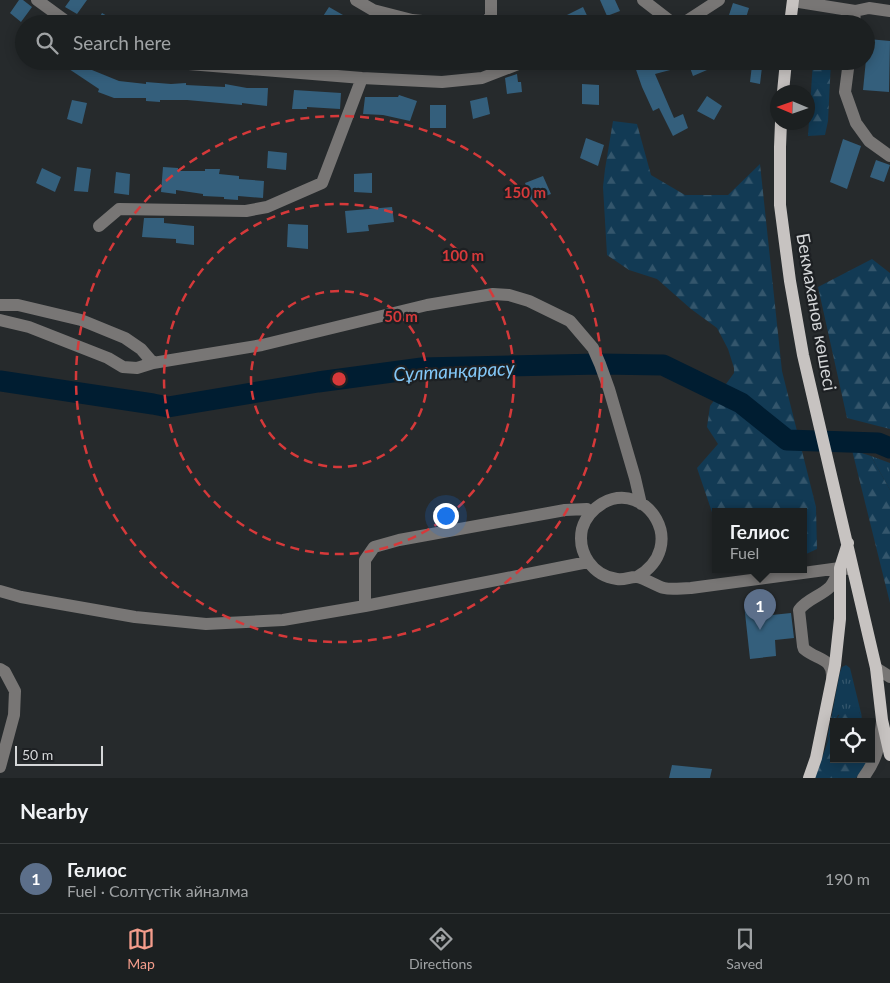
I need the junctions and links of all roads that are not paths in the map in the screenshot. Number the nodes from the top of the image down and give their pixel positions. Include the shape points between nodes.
1 (37, 0) edge
2 (356, 0) edge
3 (491, 0) edge
4 (643, 0) edge
5 (719, 0) edge
6 (793, 1) edge
7 (706, 5) edge
8 (890, 11) edge
9 (58, 15) edge
10 (392, 15) edge
11 (491, 15) edge
12 (662, 15) edge
13 (693, 15) edge
14 (791, 15) edge
15 (843, 15) edge
16 (858, 15) edge
17 (263, 70) edge
18 (503, 70) edge
19 (785, 70) edge
20 (848, 70) edge
21 (362, 78) junction
22 (784, 85) edge
23 (781, 130) edge
24 (890, 156) edge
25 (99, 226) dead end
26 (0, 305) edge
27 (0, 320) edge
28 (153, 363) junction
29 (641, 504) junction
30 (591, 512) junction
31 (848, 542) junction
32 (588, 562) junction
33 (840, 568) junction
34 (854, 569) junction
35 (807, 572) edge
36 (803, 573) edge
37 (637, 577) junction
38 (0, 591) edge
39 (365, 606) junction
40 (876, 668) junction
41 (0, 669) edge
42 (832, 677) junction
43 (890, 677) edge
44 (890, 704) edge
45 (882, 720) junction
46 (890, 755) edge
47 (0, 767) edge
48 (809, 778) edge
49 (863, 778) edge

1 - 9 street
2 - 10 street via 373,10
3 - 11 street
4 - 12 street
5 - 7 street
6 - 14 main road
6 - 15 street
7 - 13 street
8 - 16 street via 868,8
17 - 21 street
18 - 21 street via 482,78 442,82
19 - 22 main road
20 - 24 street via 845,92 856,123 869,140
21 - 25 street via 322,184 267,207 246,211 119,208
23 - 31 main road, Бекмаханов көшесі via 780,205 791,290 819,427
26 - 28 street via 18,305 81,320 126,338
27 - 28 street via 29,327 123,367 137,368
28 - 29 street via 262,345 427,305 493,294 509,295 570,321 593,348 609,389
29 - 30 street via 624,498 615,499 606,501
29 - 37 street via 654,516 662,542 657,559
30 - 32 street via 582,527 581,536
30 - 39 street via 587,509 565,510 374,547 365,560
31 - 33 main road
31 - 34 main road, Бекмаханов көшесі
32 - 37 street via 610,578
32 - 39 street
33 - 34 street
33 - 35 street
33 - 42 main road via 840,619
33 - 42 street via 831,586 799,610 802,646 830,665
34 - 40 main road, Бекмаханов көшесі
36 - 37 street via 691,588 666,588
38 - 39 street via 135,617 206,624 284,620
40 - 43 street
40 - 44 main road
40 - 45 main road
41 - 47 street via 15,691 14,715
42 - 48 main road
45 - 46 main road
45 - 49 street via 876,757

